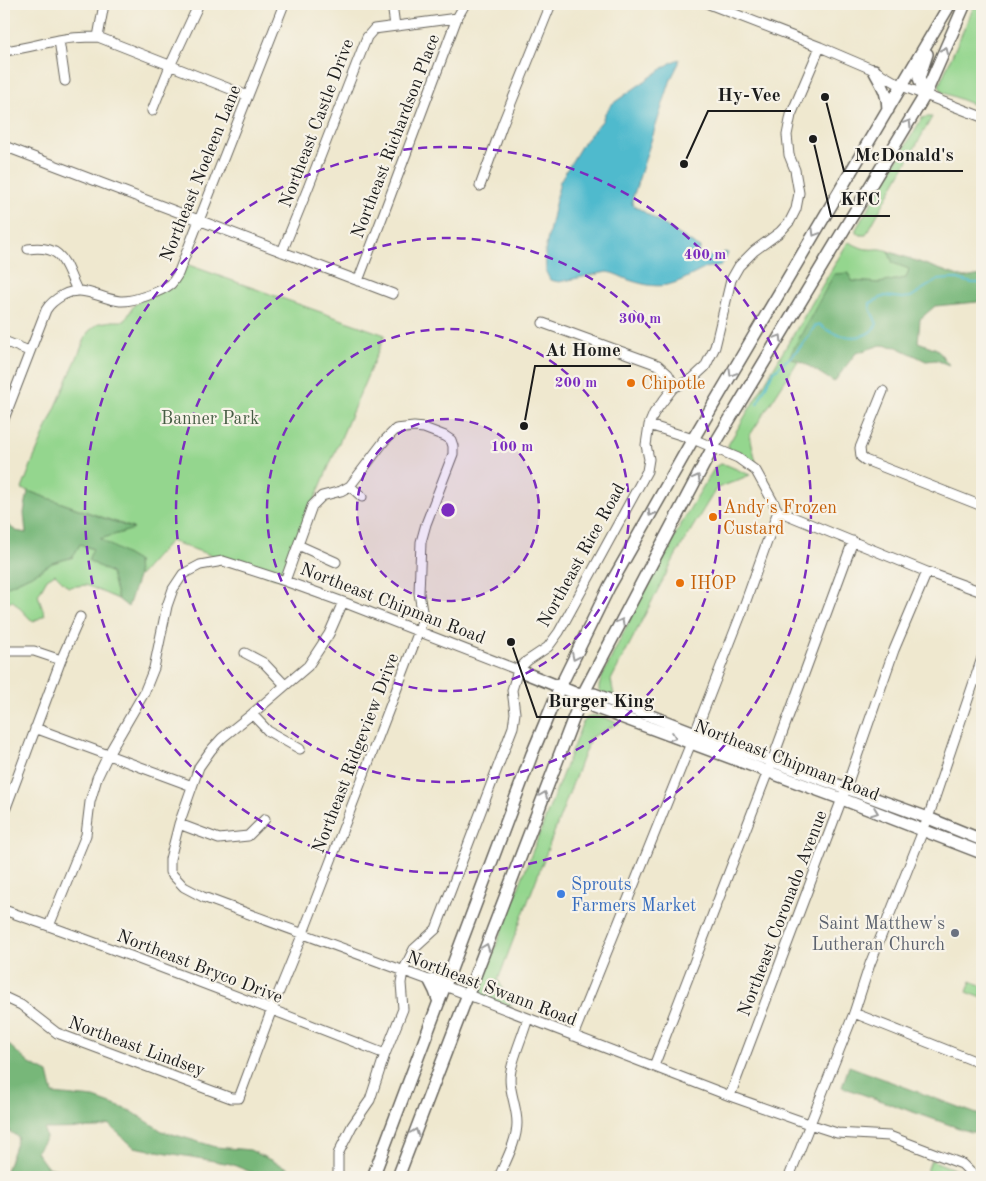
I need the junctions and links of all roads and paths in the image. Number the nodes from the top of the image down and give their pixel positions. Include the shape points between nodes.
1 (104, 4) edge
2 (284, 4) edge
3 (392, 4) edge
4 (465, 4) edge
5 (551, 4) edge
6 (950, 4) edge
7 (965, 4) edge
8 (717, 5) edge
9 (197, 8) dead end
10 (456, 18) junction
11 (941, 20) junction
12 (395, 26) junction
13 (98, 37) junction
14 (59, 40) junction
15 (820, 47) junction
16 (4, 51) edge
17 (170, 66) junction
18 (874, 70) junction
19 (65, 81) dead end
20 (902, 86) junction
21 (925, 95) junction
22 (248, 96) junction
23 (888, 110) junction
24 (152, 111) dead end
25 (982, 117) edge
26 (4, 146) edge
27 (480, 186) dead end
28 (199, 220) junction
29 (28, 249) dead end
30 (282, 252) junction
31 (358, 281) junction
32 (77, 290) junction
33 (393, 294) dead end
34 (543, 323) dead end
35 (4, 341) edge
36 (29, 351) junction
37 (675, 387) junction
38 (883, 391) dead end
39 (4, 419) edge
40 (648, 424) junction
41 (693, 439) junction
42 (713, 448) junction
43 (350, 486) junction
44 (362, 497) dead end
45 (982, 506) edge
46 (778, 510) junction
47 (854, 541) junction
48 (298, 545) junction
49 (336, 562) dead end
50 (927, 572) junction
51 (285, 581) junction
52 (982, 592) edge
53 (343, 602) junction
54 (80, 617) dead end
55 (418, 631) junction
56 (4, 650) edge
57 (245, 653) dead end
58 (982, 658) edge
59 (61, 660) junction
60 (518, 670) junction
61 (286, 686) junction
62 (560, 687) junction
63 (582, 696) junction
64 (252, 714) junction
65 (36, 728) junction
66 (693, 738) junction
67 (300, 749) dead end
68 (108, 755) junction
69 (770, 766) junction
70 (192, 786) junction
71 (844, 794) junction
72 (4, 813) edge
73 (265, 818) dead end
74 (928, 818) junction
75 (179, 824) junction
76 (923, 831) junction
77 (982, 840) edge
78 (982, 853) edge
79 (4, 910) edge
80 (49, 926) junction
81 (303, 933) junction
82 (452, 966) junction
83 (403, 972) junction
84 (430, 981) junction
85 (445, 986) junction
86 (467, 995) junction
87 (4, 997) edge
88 (439, 1002) junction
89 (272, 1010) junction
90 (854, 1013) junction
91 (528, 1018) junction
92 (573, 1036) junction
93 (385, 1054) junction
94 (982, 1064) edge
95 (654, 1066) junction
96 (730, 1096) junction
97 (239, 1098) joint
98 (809, 1124) junction
99 (338, 1177) edge
100 (373, 1177) edge
101 (398, 1177) edge
102 (499, 1177) edge
103 (789, 1177) edge
104 (974, 1177) edge

1 - 13 street
2 - 22 street, Northeast Noeleen Lane
3 - 12 street
4 - 10 street, Northeast Richardson Place
5 - 27 street
6 - 11 main road
21 -> 7 main road
8 - 15 street
9 - 17 street
10 - 12 street, Northeast Castle Drive
10 - 31 street, Northeast Richardson Place
11 - 20 main road
11 - 21 main road via 919,78
12 - 30 street, Northeast Castle Drive via 374,29 367,37
13 - 14 street
13 - 17 street
14 - 16 street
14 - 19 street
15 - 18 street
15 - 37 street, Northeast Rice Road via 791,116 787,135 798,192 796,209 780,232 738,266 731,280 715,347 705,367 692,379
17 - 22 street
17 - 24 street
18 - 20 street
18 - 23 main road via 886,93
20 - 21 street
20 - 23 main road
21 - 25 street
42 -> 21 main road
22 - 28 street, Northeast Noeleen Lane
23 -> 41 main road
26 - 28 street
28 - 30 street
28 - 32 street, Northeast Noeleen Lane via 178,274 164,288 120,301
29 - 32 street via 45,248 58,254
30 - 31 street
31 - 33 street
32 - 36 street via 49,305
34 - 37 street via 658,365
35 - 36 street
36 - 39 street
37 - 40 street, Northeast Rice Road
38 - 45 street via 860,448 861,457
40 - 41 street
40 - 60 street, Northeast Rice Road via 647,471 559,632 548,647
41 - 42 street
41 -> 62 main road via 609,587
42 - 46 street via 738,458 756,471
63 -> 42 main road
43 - 44 street
43 - 48 street via 322,496 312,506
43 - 55 street, Northeast Ridgeview Drive via 396,429 424,428 451,440 453,454 421,542 423,617
46 - 47 street
46 - 66 street
47 - 50 street
47 - 69 street
48 - 49 street
48 - 51 street
50 - 52 street
50 - 71 street, Northeast Coronado Avenue via 894,650
51 - 53 street, Northeast Chipman Road
51 - 68 street, Northeast Chipman Road via 223,560 200,565 183,574 167,606 154,668 144,693
53 - 55 street, Northeast Chipman Road
53 - 61 street via 329,634 308,666
54 - 59 street
55 - 60 street, Northeast Chipman Road
55 - 81 street, Northeast Ridgeview Drive
56 - 59 street via 34,651
57 - 61 street via 264,663
58 - 74 street
59 - 65 street
60 - 62 main road, Northeast Chipman Road
60 - 83 street via 512,690 513,727 436,929 414,949
61 - 64 street
62 - 63 main road, Northeast Chipman Road
62 - 82 main road
63 - 66 main road, Northeast Chipman Road via 594,707 645,720
86 -> 63 main road
64 - 67 street via 268,731
64 - 70 street via 211,750 199,767
65 - 68 street
65 - 72 street
66 - 69 main road, Northeast Chipman Road
66 - 92 street
68 - 70 street
68 - 80 street via 90,802 86,835
69 - 71 main road, Northeast Chipman Road
69 - 95 street
70 - 75 street
71 - 74 main road, Northeast Chipman Road
71 -> 76 main road, Northeast Chipman Road
71 - 96 street, Northeast Coronado Avenue
73 - 75 street via 248,836 219,839
74 - 76 street
74 - 77 main road, Northeast Chipman Road
75 - 81 street, Northeast Swann Road via 170,872 184,887 202,897
76 - 78 main road, Northeast Chipman Road
76 - 90 street
79 - 80 street, Northeast Bryco Drive
80 - 89 street, Northeast Bryco Drive
81 - 83 street, Northeast Swann Road
81 - 89 street, Northeast Ridgeview Drive
82 - 84 main road via 443,976
82 - 85 main road
83 - 84 street, Northeast Swann Road
83 - 93 street via 403,1009
84 - 85 street, Northeast Swann Road
84 - 88 main road
85 - 86 street, Northeast Swann Road
85 - 88 main road
86 - 91 street, Northeast Swann Road
101 -> 86 main road
87 - 97 street, Northeast Lindsey via 21,1005 57,1034 231,1098
88 - 100 main road
89 - 93 street, Northeast Bryco Drive
89 - 97 street, Northeast Ridgeview Drive
90 - 94 street
90 - 98 street
91 - 92 street, Northeast Swann Road
91 - 102 street via 511,1070 516,1132
92 - 95 street, Northeast Swann Road
93 - 99 street via 370,1100 338,1154
95 - 96 street, Northeast Swann Road
96 - 98 street, Northeast Swann Road
98 - 103 street
98 - 104 street, Northeast Swann Road via 837,1133 890,1136 962,1164

